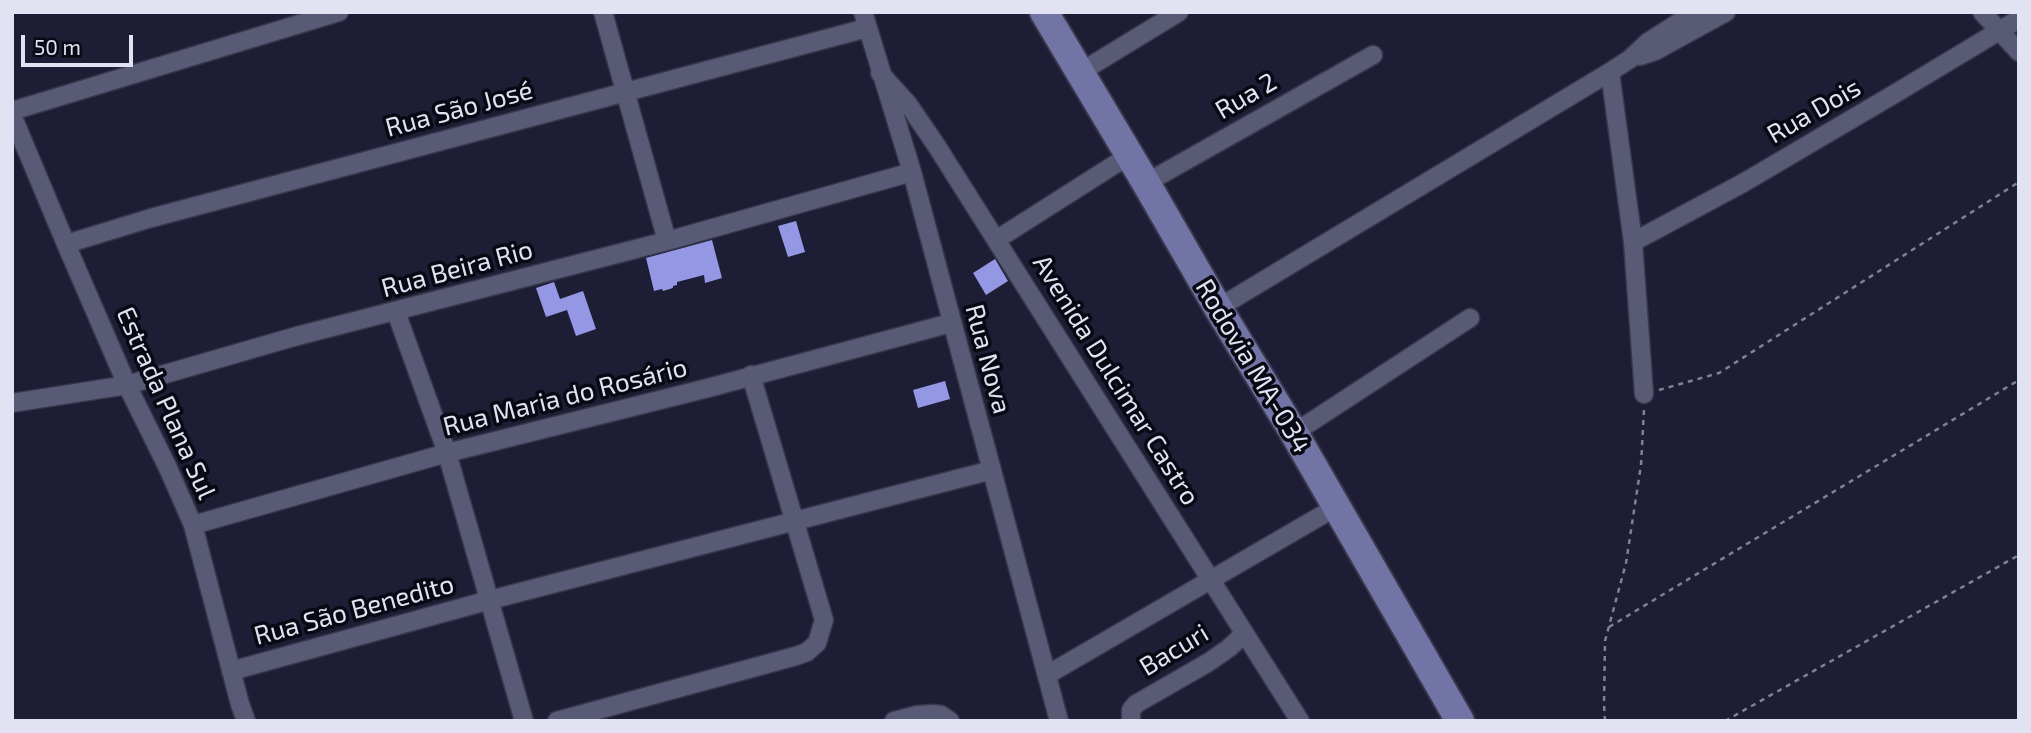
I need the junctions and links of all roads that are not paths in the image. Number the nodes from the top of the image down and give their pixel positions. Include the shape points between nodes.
1 (338, 12) edge
2 (603, 12) edge
3 (1044, 12) edge
4 (1180, 12) edge
5 (1726, 12) edge
6 (1982, 12) edge
7 (1687, 15) edge
8 (2019, 19) edge
9 (865, 20) edge
10 (1999, 31) junction
11 (2019, 52) edge
12 (1373, 55) dead end
13 (1630, 59) junction
14 (1079, 72) junction
15 (1609, 72) junction
16 (880, 73) junction
17 (627, 92) junction
18 (12, 113) edge
19 (1128, 156) junction
20 (912, 172) junction
21 (1146, 183) junction
22 (996, 240) junction
23 (667, 241) junction
24 (1633, 242) junction
25 (66, 244) junction
26 (1218, 308) junction
27 (396, 312) junction
28 (1470, 318) dead end
29 (951, 323) junction
30 (751, 375) junction
31 (127, 385) junction
32 (1644, 394) road end
33 (12, 403) edge
34 (1294, 433) junction
35 (447, 453) junction
36 (992, 470) junction
37 (1336, 507) junction
38 (793, 521) junction
39 (192, 525) junction
40 (1211, 580) junction
41 (490, 600) junction
42 (1244, 634) junction
43 (231, 671) junction
44 (1047, 675) junction
45 (1131, 715) edge
46 (247, 721) edge
47 (524, 721) edge
48 (556, 721) edge
49 (894, 721) edge
50 (950, 721) edge
51 (1059, 721) edge
52 (1300, 721) edge
53 (1460, 721) edge

1 - 18 street
2 - 17 street
3 - 14 main road, Rodovia MA-034
4 - 14 street
5 - 13 street via 1655,51
6 - 10 street
7 - 13 street
8 - 10 street, Rua Dois
9 - 16 street, Rua Nova
9 - 17 street, Rua São José
10 - 11 street
10 - 24 street, Rua Dois via 1743,183
12 - 21 street, Rua 2
13 - 15 street
14 - 19 main road, Rodovia MA-034
15 - 24 street
15 - 26 street
16 - 20 street, Rua Nova
16 - 22 street, Avenida Dulcimar Castro via 908,103
17 - 23 street
17 - 25 street, Rua São José
18 - 25 street, Estrada Plana Sul
19 - 21 main road, Rodovia MA-034
19 - 22 street
20 - 23 street, Rua Beira Rio
20 - 29 street, Rua Nova
21 - 26 main road, Rodovia MA-034
22 - 40 street, Avenida Dulcimar Castro
23 - 27 street, Rua Beira Rio
24 - 32 street
25 - 31 street, Estrada Plana Sul
26 - 34 main road, Rodovia MA-034
27 - 31 street, Rua Beira Rio
27 - 35 street
28 - 34 street
29 - 30 street, Rua Maria do Rosário
29 - 36 street, Rua Nova
30 - 35 street, Rua Maria do Rosário
30 - 38 street
31 - 33 street, Rua Beira Rio
31 - 39 street, Estrada Plana Sul
34 - 37 main road, Rodovia MA-034
35 - 39 street, Rua Maria do Rosário
35 - 41 street
36 - 38 street, Rua São Benedito
36 - 44 street, Rua Nova
37 - 40 street
37 - 53 main road, Rodovia MA-034
38 - 41 street, Rua São Benedito
38 - 48 street via 824,620 817,643 807,652
39 - 43 street, Estrada Plana Sul
40 - 42 street, Avenida Dulcimar Castro
40 - 44 street
41 - 43 street, Rua São Benedito
41 - 47 street
42 - 45 street, Bacuri via 1209,662 1145,698
42 - 52 street, Avenida Dulcimar Castro
43 - 46 street, Estrada Plana Sul
44 - 51 street, Rua Nova
49 - 50 street via 934,714

